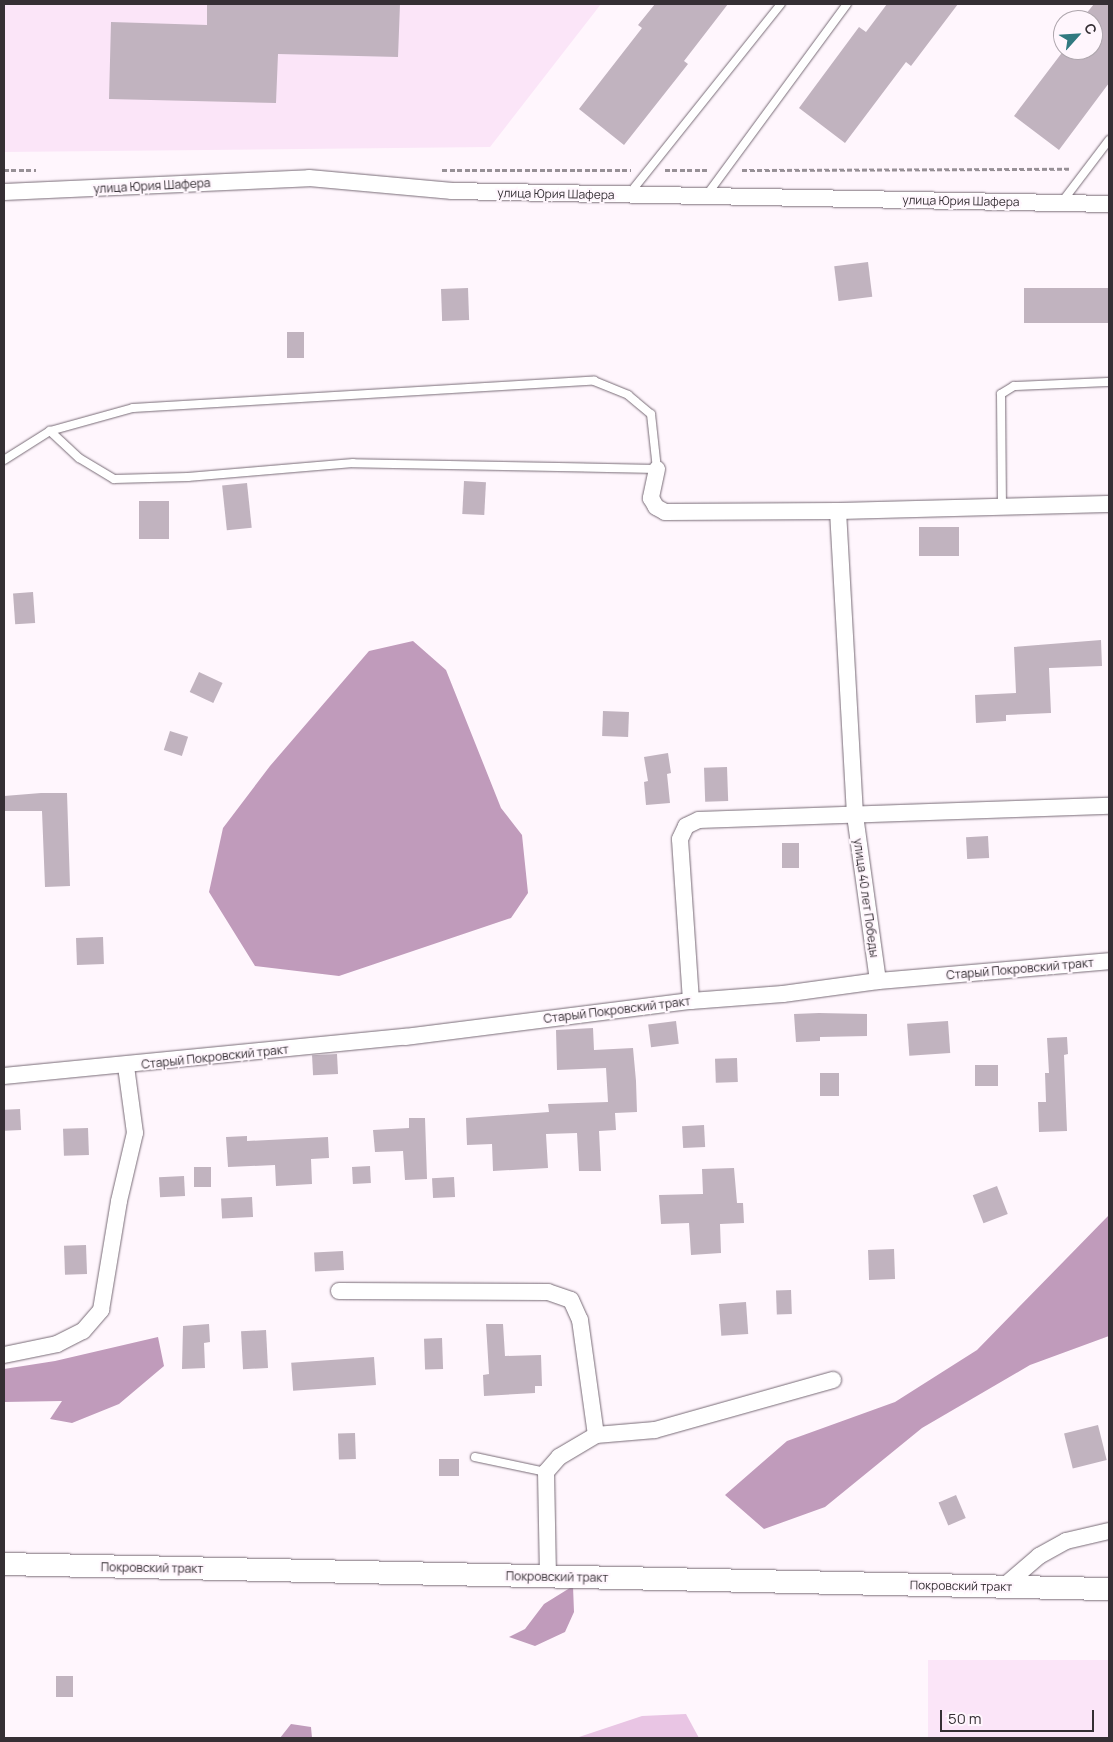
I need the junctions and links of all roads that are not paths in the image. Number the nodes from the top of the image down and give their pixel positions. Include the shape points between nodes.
1 (781, 4) edge
2 (847, 4) edge
3 (1109, 140) edge
4 (4, 192) edge
5 (628, 195) junction
6 (705, 196) junction
7 (1061, 203) junction
8 (1109, 204) edge
9 (1109, 382) edge
10 (50, 432) junction
11 (4, 460) edge
12 (656, 468) junction
13 (1109, 504) edge
14 (1002, 508) junction
15 (838, 511) junction
16 (1109, 806) edge
17 (855, 815) junction
18 (1109, 962) edge
19 (878, 981) junction
20 (691, 1000) junction
21 (126, 1066) junction
22 (4, 1076) edge
23 (339, 1291) dead end
24 (4, 1354) edge
25 (833, 1380) dead end
26 (596, 1435) junction
27 (475, 1457) dead end
28 (546, 1472) junction
29 (1109, 1531) edge
30 (4, 1564) edge
31 (548, 1576) junction
32 (1003, 1587) junction
33 (1109, 1589) edge

1 - 5 lane
2 - 6 lane
3 - 7 lane
4 - 5 street, улица Юрия Шафера via 309,178 452,192
5 - 6 street, улица Юрия Шафера
6 - 7 street, улица Юрия Шафера
7 - 8 street, улица Юрия Шафера
9 - 14 lane via 1014,386 1004,390 998,401
10 - 11 lane
10 - 12 lane via 79,458 114,479 188,477 353,464
10 - 12 lane via 133,408 594,381 628,395 651,414
12 - 15 street via 651,498 656,507 665,512
13 - 14 street
14 - 15 street
15 - 17 street, улица 40 лет Победы
16 - 17 street
17 - 19 street, улица 40 лет Победы
17 - 20 street via 699,820 686,826 680,839
18 - 19 street, Старый Покровский тракт
19 - 20 street, Старый Покровский тракт via 783,994
20 - 21 street, Старый Покровский тракт via 405,1037
21 - 22 street, Старый Покровский тракт
21 - 24 street via 135,1133 119,1201 101,1310 83,1331 57,1344
23 - 26 street via 548,1292 571,1300 580,1320
25 - 26 street via 655,1430
26 - 28 street via 560,1457
27 - 28 lane
28 - 31 street
29 - 32 street via 1066,1541 1039,1556
30 - 31 main road, Покровский тракт
31 - 32 main road, Покровский тракт
32 - 33 main road, Покровский тракт

